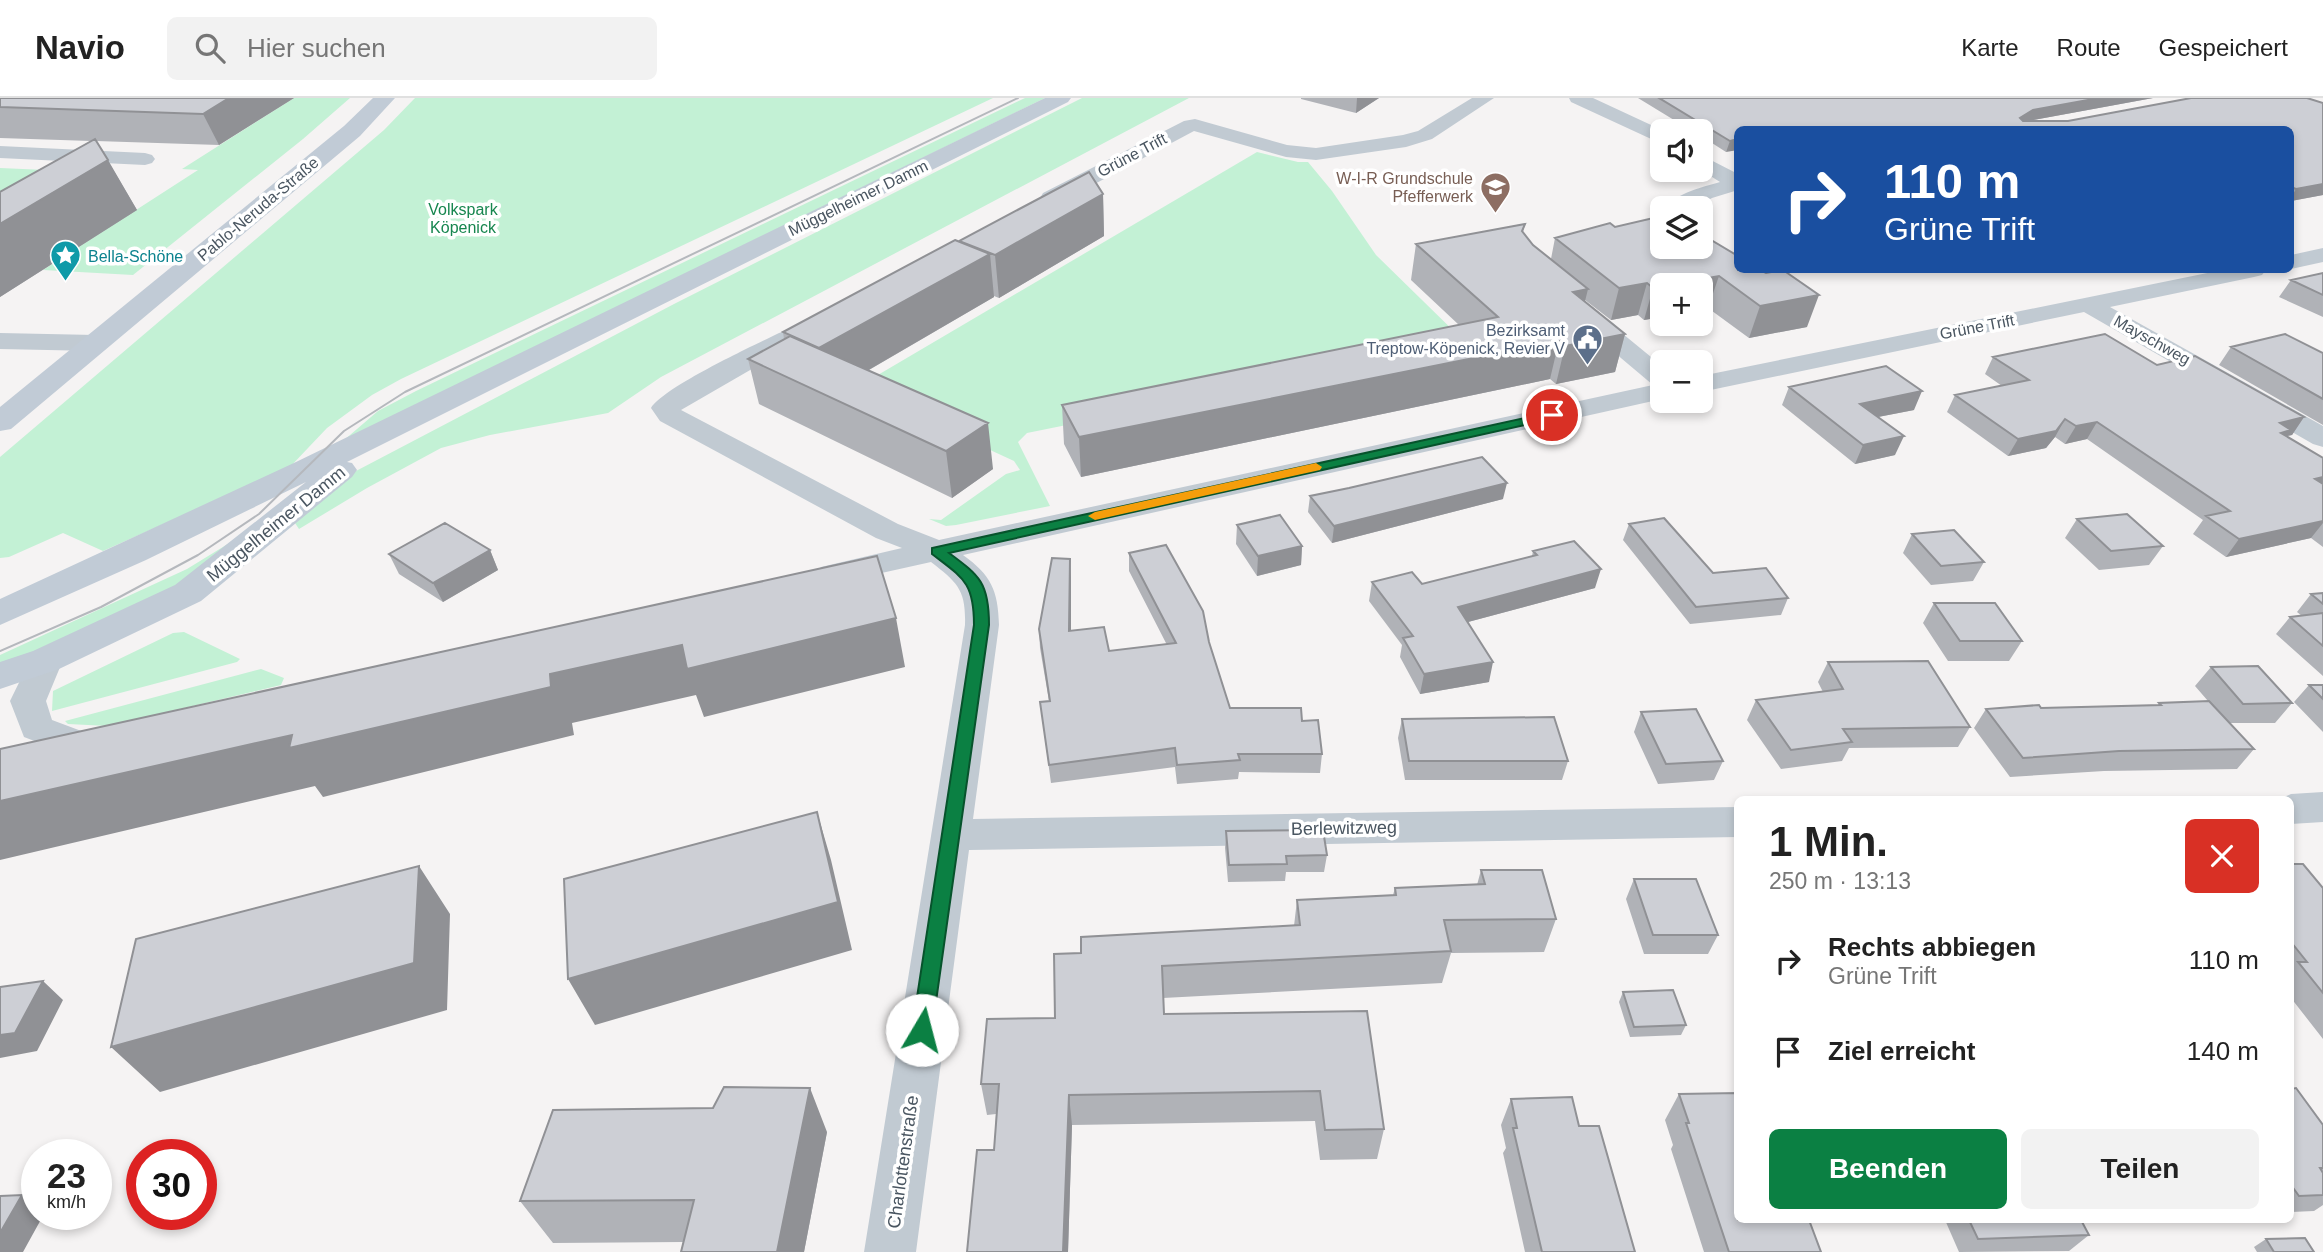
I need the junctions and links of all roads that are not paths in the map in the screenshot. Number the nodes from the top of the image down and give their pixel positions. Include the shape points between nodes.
1 (385, 98) edge
2 (1061, 98) edge
3 (1485, 98) edge
4 (1578, 98) edge
5 (1650, 132) edge
6 (0, 152) edge
7 (145, 159) dead end
8 (1713, 168) edge
9 (1734, 181) edge
10 (1734, 184) edge
11 (1699, 196) edge
12 (1036, 206) edge
13 (2323, 255) edge
14 (2294, 260) edge
15 (2239, 273) edge
16 (654, 298) junction
17 (1572, 304) edge
18 (2089, 305) junction
19 (806, 329) edge
20 (0, 341) edge
21 (95, 343) junction
22 (1650, 369) edge
23 (1713, 382) edge
24 (1650, 394) edge
25 (0, 422) edge
26 (2323, 438) edge
27 (937, 551) junction
28 (808, 579) edge
29 (0, 612) edge
30 (46, 660) junction
31 (0, 676) edge
32 (19, 753) edge
33 (2323, 807) edge
34 (2294, 809) edge
35 (1734, 822) edge
36 (950, 835) junction
37 (890, 1252) edge

1 - 21 main road, Pablo-Neruda-Straße via 352,131
2 - 16 main road, Müggelheimer Damm
3 - 12 street, Grüne Trift via 1425,135 1316,154 1286,151 1195,125 1184,127
4 - 5 street
6 - 7 street
8 - 9 street
10 - 11 street
13 - 14 street
15 - 18 street, Grüne Trift
16 - 29 main road, Müggelheimer Damm via 134,552
16 - 30 main road, Müggelheimer Damm via 620,327 357,459 188,593
17 - 22 street
18 - 23 street, Grüne Trift
18 - 26 street, Mayschweg
19 - 27 street via 665,408 670,415 878,526
20 - 21 street
21 - 25 main road, Pablo-Neruda-Straße
24 - 27 street
27 - 28 street
27 - 36 street, Charlottenstraße via 972,578 982,606
30 - 31 main road, Müggelheimer Damm
30 - 32 street via 28,701 37,728 84,739
33 - 34 street
35 - 36 street, Berlewitzweg
36 - 37 street, Charlottenstraße

